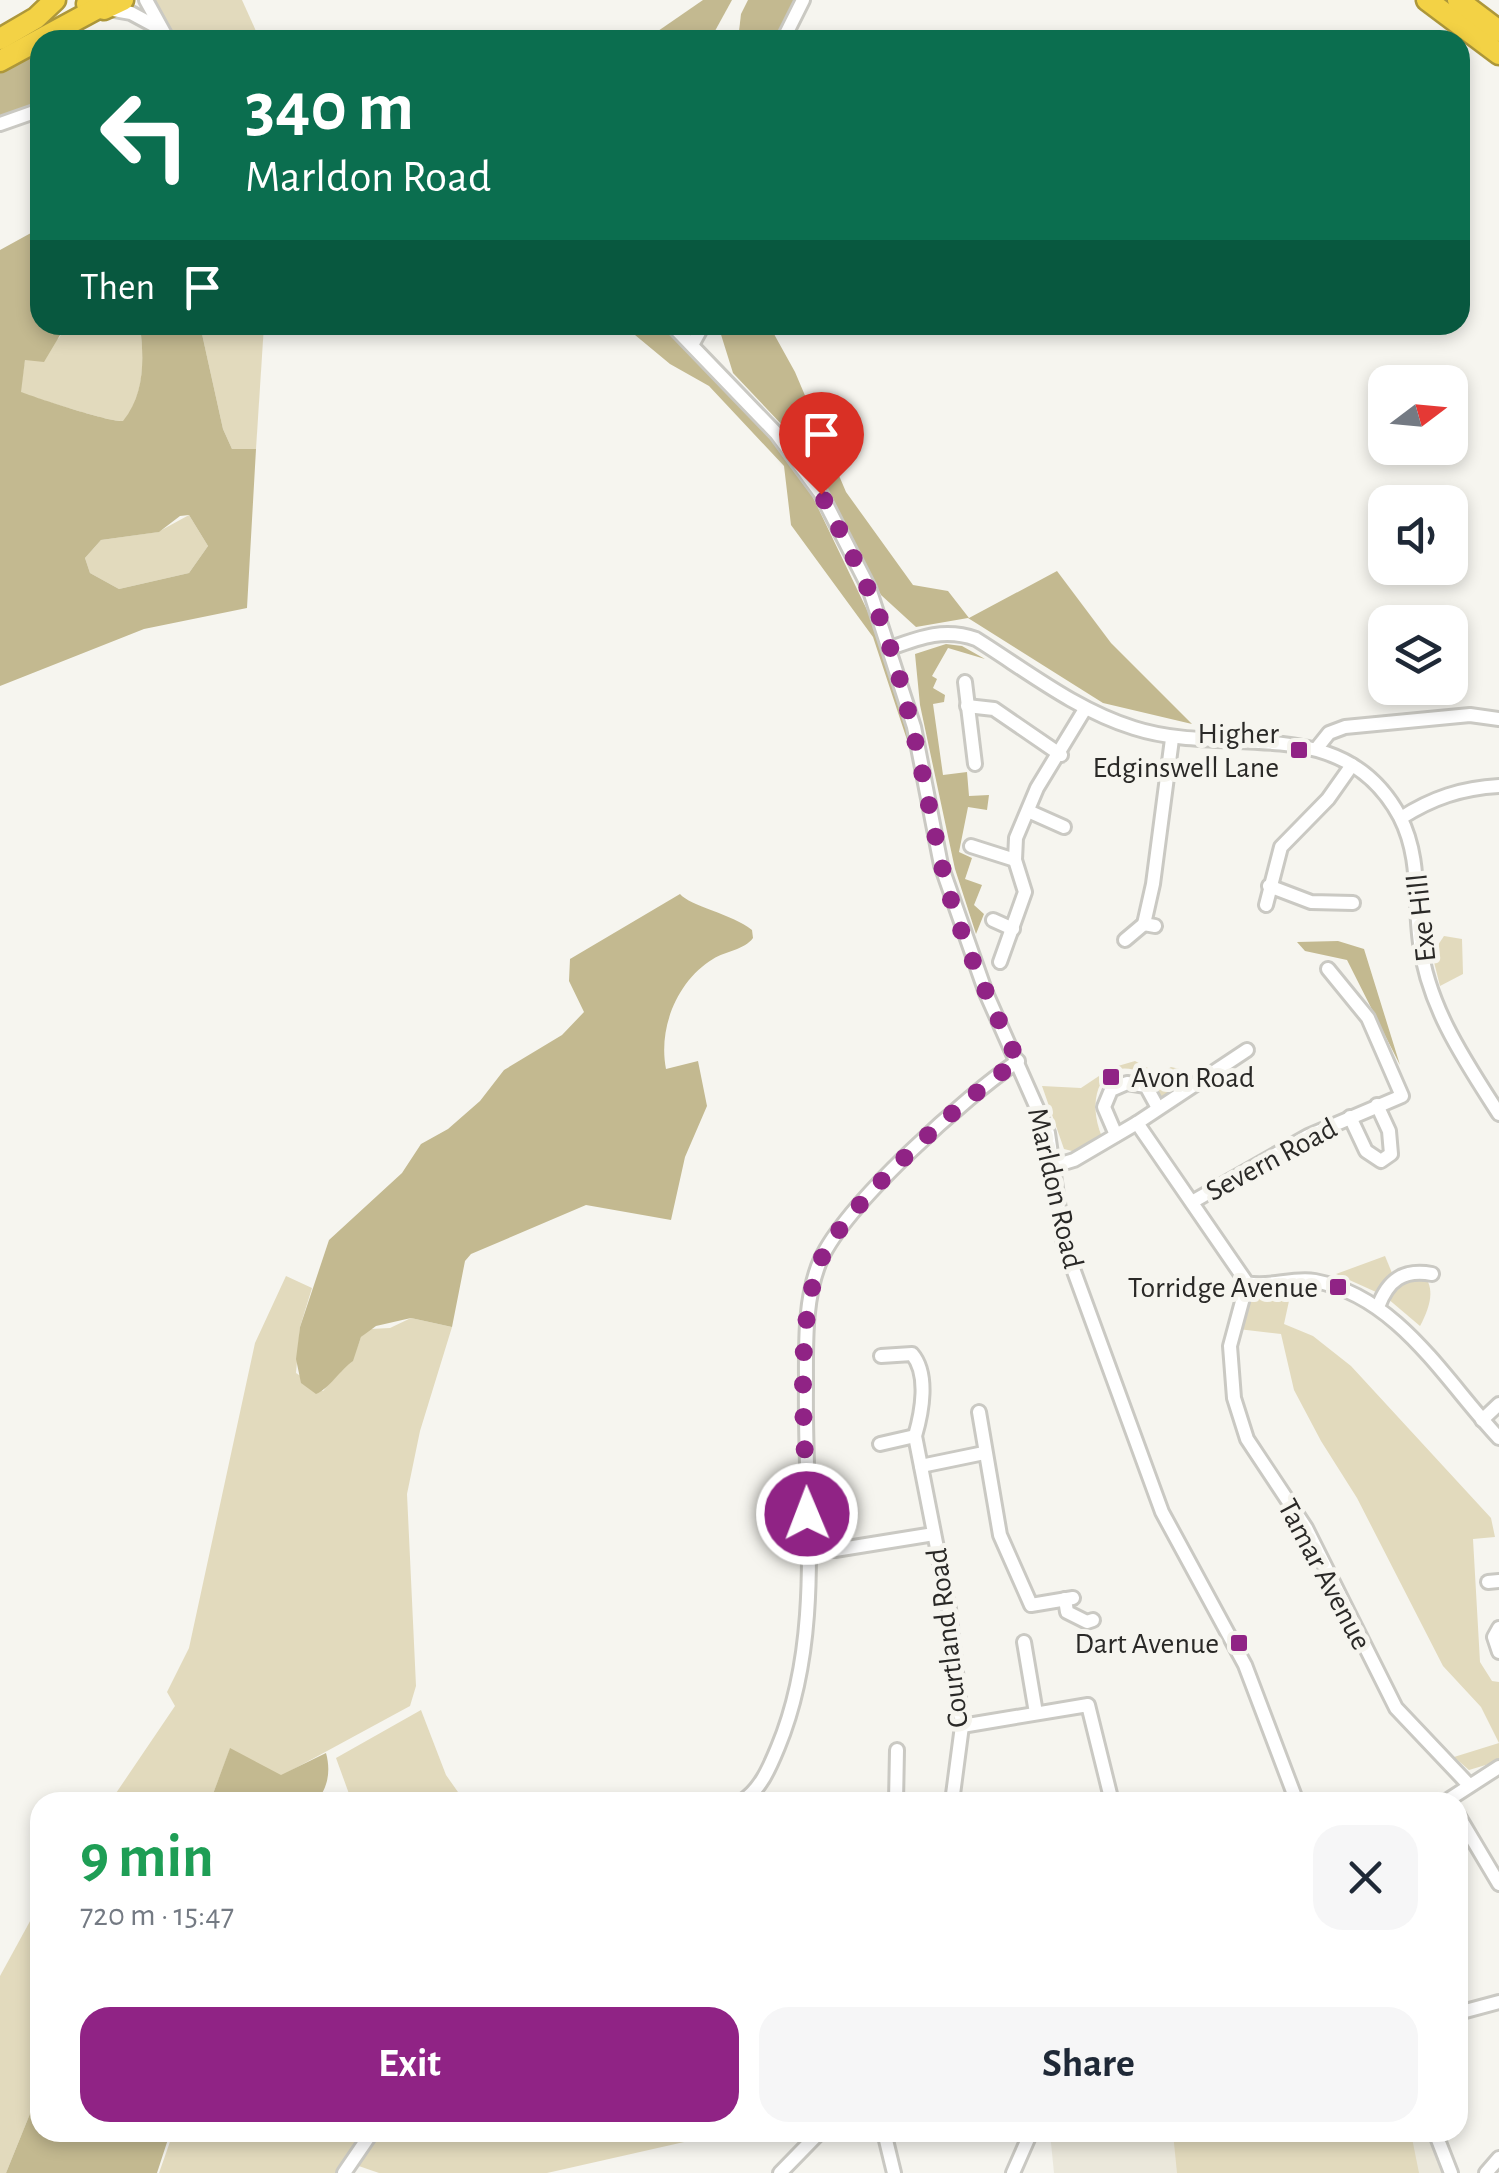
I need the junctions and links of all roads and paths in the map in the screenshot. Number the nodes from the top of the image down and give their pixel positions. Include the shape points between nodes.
1 (55, 0) edge
2 (146, 0) edge
3 (802, 0) edge
4 (1428, 0) edge
5 (1458, 0) edge
6 (101, 4) edge
7 (157, 26) junction
8 (55, 30) edge
9 (160, 30) edge
10 (788, 30) edge
11 (1467, 30) edge
12 (1499, 31) edge
13 (1470, 32) edge
14 (0, 39) edge
15 (30, 44) edge
16 (1499, 54) edge
17 (0, 61) edge
18 (30, 114) edge
19 (0, 124) edge
20 (682, 335) edge
21 (698, 335) edge
22 (692, 345) junction
23 (891, 648) junction
24 (965, 682) dead end
25 (966, 706) junction
26 (1085, 709) junction
27 (1499, 720) edge
28 (1172, 738) junction
29 (1316, 748) junction
30 (989, 750) dead end
31 (1061, 754) junction
32 (1352, 765) junction
33 (1499, 786) edge
34 (1028, 811) junction
35 (1400, 818) junction
36 (1064, 828) dead end
37 (971, 846) dead end
38 (1015, 860) junction
39 (1269, 886) junction
40 (1353, 903) dead end
41 (1266, 905) dead end
42 (994, 920) dead end
43 (1014, 928) junction
44 (1125, 940) dead end
45 (1000, 962) dead end
46 (1335, 971) dead end
47 (1248, 1050) dead end
48 (1018, 1061) junction
49 (1377, 1106) junction
50 (1158, 1108) junction
51 (1499, 1114) edge
52 (1350, 1117) junction
53 (1137, 1123) junction
54 (1116, 1135) junction
55 (1054, 1166) junction
56 (1192, 1202) junction
57 (1432, 1274) dead end
58 (1247, 1283) junction
59 (1378, 1307) junction
60 (881, 1356) dead end
61 (1499, 1404) edge
62 (979, 1412) dead end
63 (1482, 1420) junction
64 (915, 1436) junction
65 (1499, 1438) edge
66 (880, 1444) dead end
67 (984, 1453) junction
68 (921, 1466) junction
69 (934, 1534) junction
70 (808, 1549) junction
71 (1093, 1620) dead end
72 (1499, 1628) edge
73 (1024, 1642) dead end
74 (1499, 1652) edge
75 (1036, 1712) junction
76 (962, 1726) junction
77 (897, 1750) dead end
78 (1499, 1767) edge
79 (1468, 1784) junction
80 (754, 1792) edge
81 (896, 1792) edge
82 (953, 1792) edge
83 (1110, 1792) edge
84 (1293, 1792) edge
85 (1459, 1792) edge
86 (1468, 1832) edge
87 (1499, 1884) edge
88 (1499, 2002) edge
89 (1468, 2010) edge
90 (365, 2142) edge
91 (811, 2142) edge
92 (886, 2142) edge
93 (1027, 2142) edge
94 (1439, 2142) edge
95 (1499, 2158) edge
96 (344, 2173) edge
97 (780, 2173) edge
98 (894, 2173) edge
99 (1013, 2173) edge
100 (1450, 2173) edge
101 (1486, 2173) edge

1 - 14 highway
2 - 7 street
3 - 10 street
4 - 11 highway
5 - 12 highway
6 - 7 street
6 - 8 highway
7 - 9 street
13 - 16 highway
15 - 17 highway
18 - 19 street
20 - 22 street, Marldon Road
21 - 22 street
22 - 23 street, Marldon Road via 776,433 821,494
23 - 26 street via 959,633
23 - 48 street, Marldon Road via 941,865 986,994
24 - 25 street
25 - 30 street via 975,758
25 - 31 street via 994,709
26 - 28 street
26 - 31 street
27 - 29 street via 1470,715 1346,727
28 - 29 street
28 - 44 street via 1150,925
29 - 32 street, Exe Hill
31 - 34 street
32 - 35 street, Exe Hill
32 - 39 street via 1280,847
33 - 35 street via 1470,787
34 - 36 street
34 - 38 street
35 - 51 street, Exe Hill via 1416,862 1420,943 1431,993
37 - 38 street
38 - 43 street via 1025,892
39 - 40 street via 1311,902
39 - 41 street
42 - 43 street
43 - 45 street
46 - 49 street, Severn Road via 1368,1018 1402,1096
47 - 50 street
48 - 55 street, Marldon Road via 1048,1132
48 - 70 street via 966,1098 839,1230 821,1260 806,1334
49 - 52 street, Severn Road
49 - 52 street, Severn Road via 1392,1143 1391,1154 1380,1161 1366,1151
50 - 53 street
50 - 54 street via 1146,1086 1127,1082 1111,1090 1104,1107
52 - 56 street, Severn Road
53 - 54 street
53 - 56 street
54 - 55 street
55 - 84 street, Marldon Road via 1064,1244 1132,1434 1170,1527 1246,1665
56 - 58 street
57 - 59 street via 1393,1280
58 - 59 street via 1313,1280
58 - 79 street, Tamar Avenue via 1230,1346 1234,1398 1247,1439 1306,1528 1396,1708
59 - 63 street
60 - 64 street, Courtland Road via 922,1355
61 - 63 street
62 - 67 street
63 - 65 street
64 - 66 street
64 - 68 street, Courtland Road
67 - 68 street
67 - 71 street via 1000,1535 1031,1604 1069,1599 1067,1612
68 - 69 street, Courtland Road
69 - 70 street, Courtland Road
69 - 76 street, Courtland Road
70 - 80 street via 803,1654 790,1718
72 - 74 street
73 - 75 street
75 - 76 street
75 - 83 street via 1088,1705
76 - 82 street, Courtland Road
77 - 81 street
78 - 79 street
79 - 85 street
86 - 87 street
88 - 89 street
90 - 96 street
91 - 97 street
92 - 98 street
93 - 99 street
94 - 100 street
95 - 101 street

